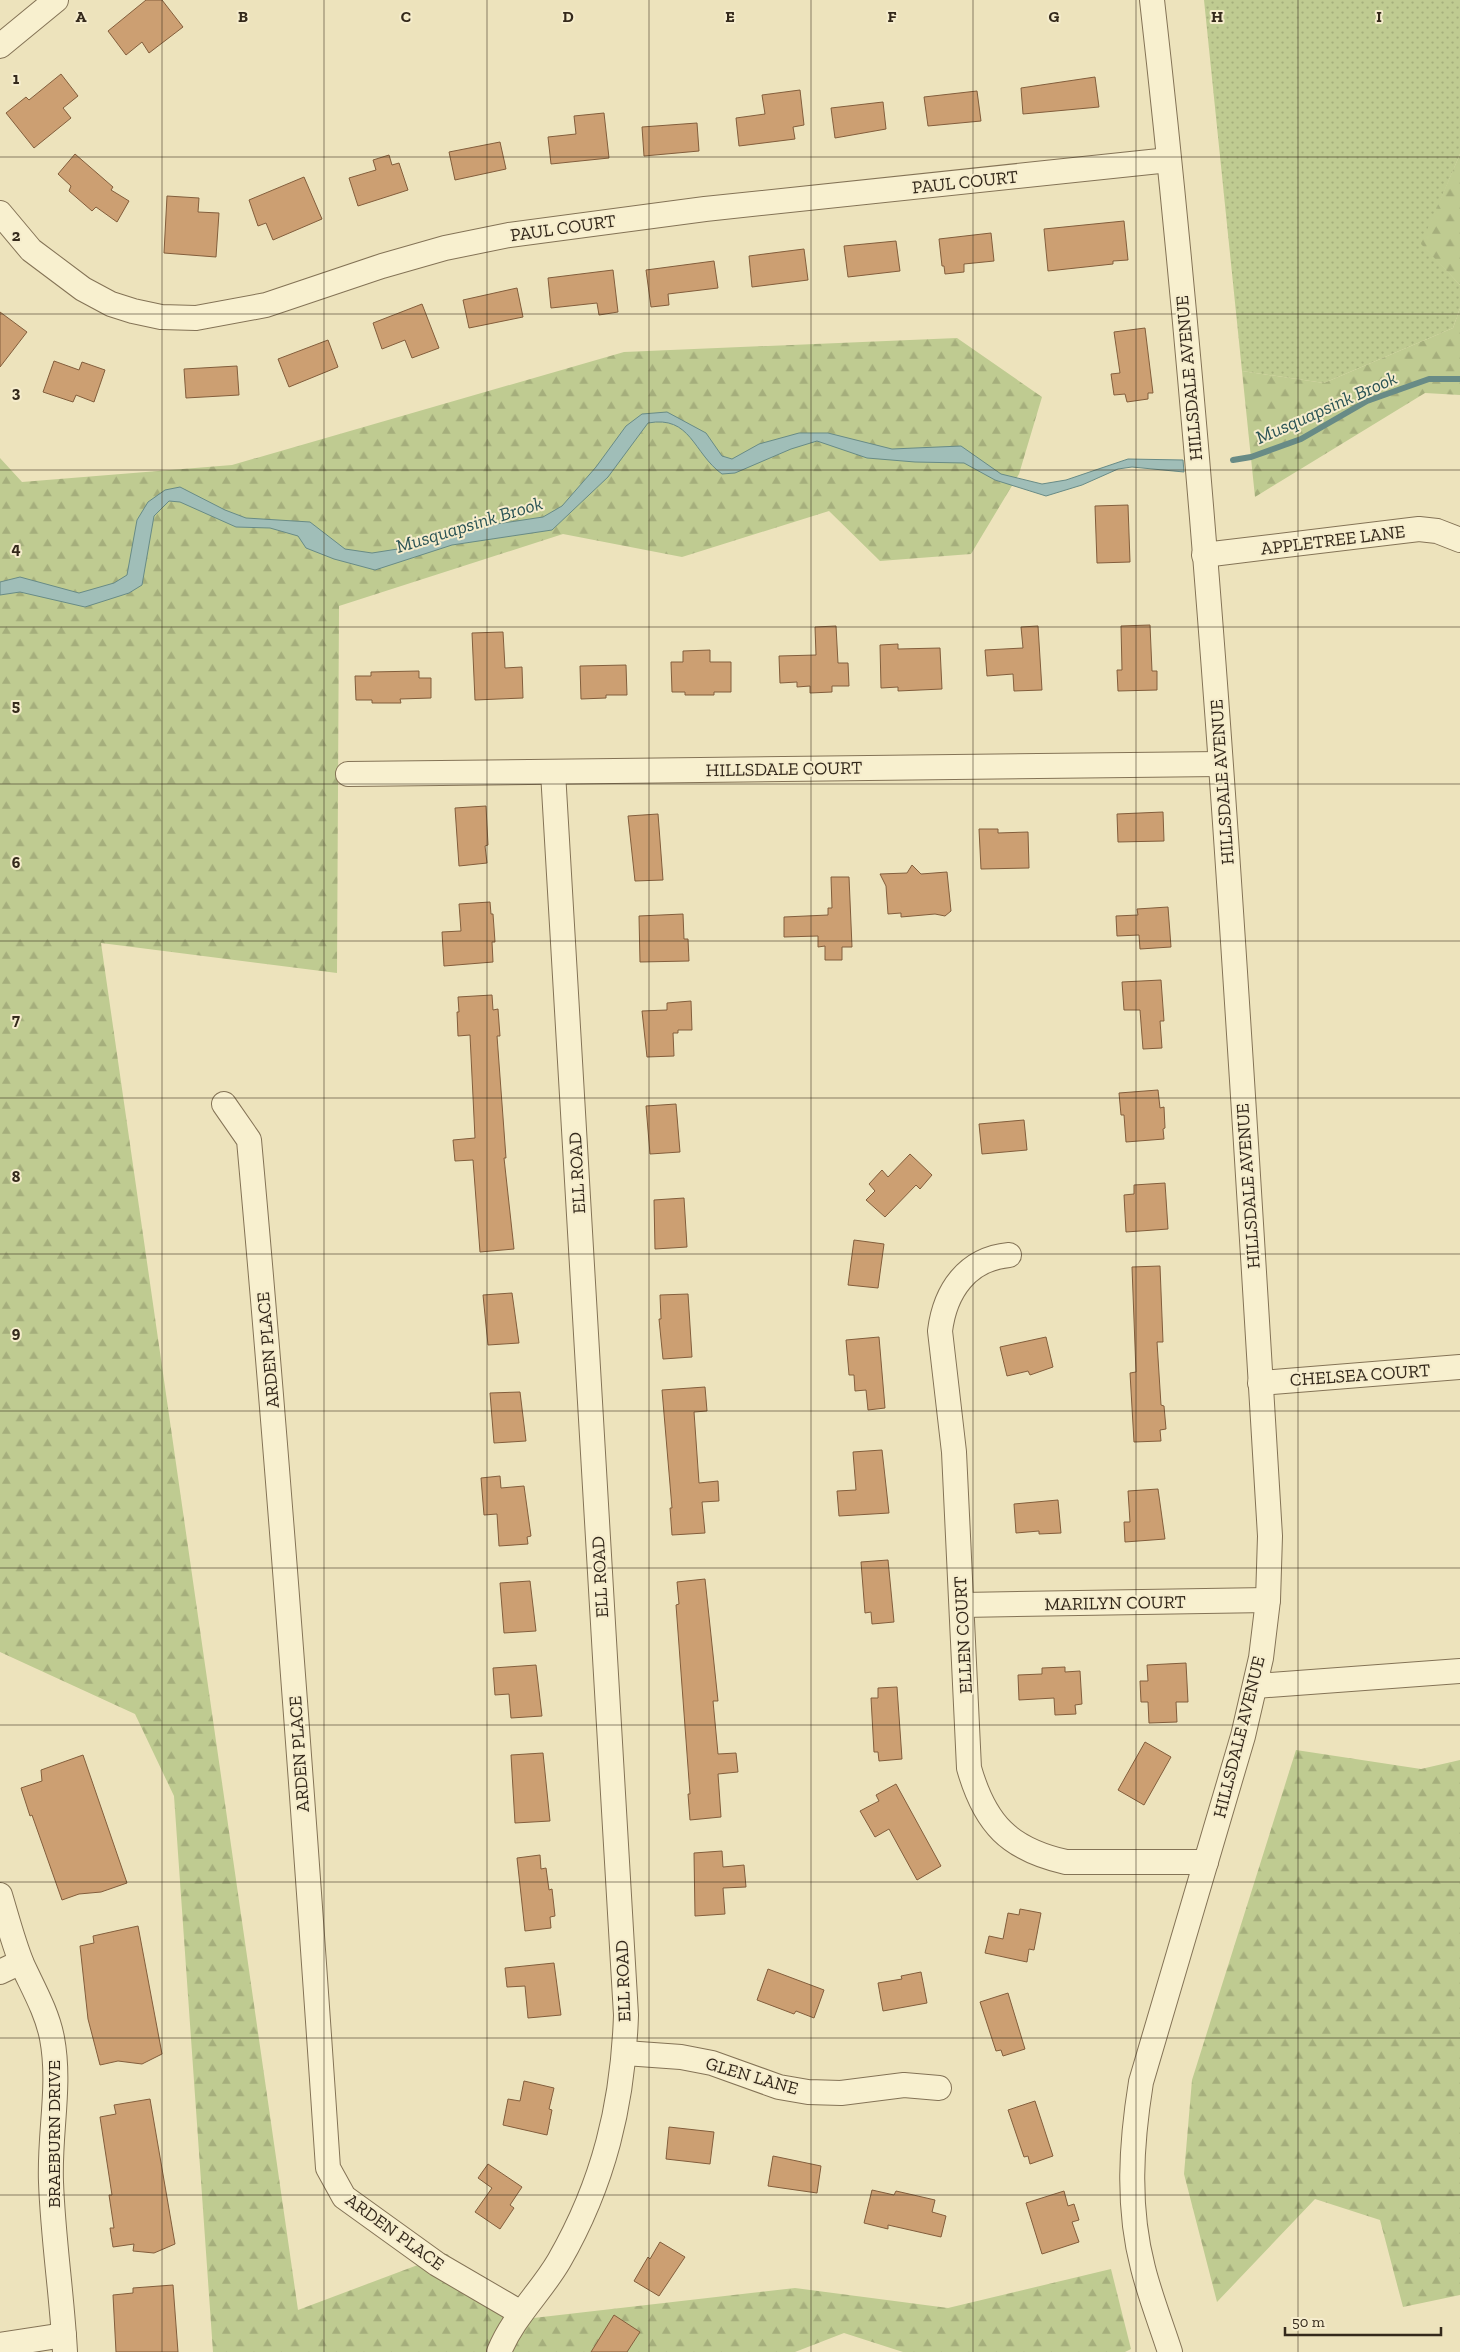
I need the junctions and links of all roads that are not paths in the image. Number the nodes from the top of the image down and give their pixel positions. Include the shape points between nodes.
1 (56, 0) edge
2 (1152, 0) edge
3 (0, 46) edge
4 (1169, 160) junction
5 (0, 213) edge
6 (1460, 540) edge
7 (1204, 555) junction
8 (1220, 764) junction
9 (553, 772) junction
10 (348, 774) dead end
11 (224, 1104) dead end
12 (1009, 1254) dead end
13 (1460, 1367) edge
14 (1260, 1383) junction
15 (1268, 1600) junction
16 (962, 1605) junction
17 (1460, 1671) edge
18 (1256, 1686) junction
19 (1206, 1862) junction
20 (0, 1896) edge
21 (22, 1962) junction
22 (0, 1972) edge
23 (625, 2053) junction
24 (939, 2088) dead end
25 (521, 2313) junction
26 (64, 2344) edge
27 (0, 2345) edge
28 (499, 2352) edge
29 (1170, 2352) edge

1 - 3 street
2 - 4 street, HILLSDALE AVENUE
4 - 5 street, PAUL COURT via 705,209 509,235 445,248 382,266 266,306 196,318 161,317 133,310 111,304 83,289 31,250
4 - 7 street, HILLSDALE AVENUE
6 - 7 street, APPLETREE LANE via 1437,531 1419,529
7 - 8 street, HILLSDALE AVENUE
8 - 9 street, HILLSDALE COURT
8 - 14 street, HILLSDALE AVENUE
9 - 10 street, HILLSDALE COURT
9 - 23 street, ELL ROAD via 626,2015
11 - 25 street, ARDEN PLACE via 249,1140 273,1404 328,2168 344,2197 437,2264
12 - 16 street, ELLEN COURT via 984,1262 966,1273 952,1290 943,1311 940,1331 954,1452
13 - 14 street, CHELSEA COURT
14 - 15 street, HILLSDALE AVENUE via 1270,1536
15 - 16 street, MARILYN COURT
15 - 18 street, HILLSDALE AVENUE
16 - 19 street, ELLEN COURT via 969,1768 988,1816 1004,1833 1044,1857 1066,1862
17 - 18 street
18 - 19 street, HILLSDALE AVENUE
19 - 29 street, HILLSDALE AVENUE via 1141,2082 1133,2131 1135,2225 1143,2268
20 - 21 street, BRAEBURN DRIVE
21 - 22 street
21 - 26 street, BRAEBURN DRIVE via 49,2027 55,2058 51,2181
23 - 24 street, GLEN LANE via 712,2063 779,2087 808,2092 841,2093 904,2085
23 - 25 street, ELL ROAD via 620,2097 609,2145 593,2192 558,2263
25 - 28 street, ELL ROAD
26 - 27 street

